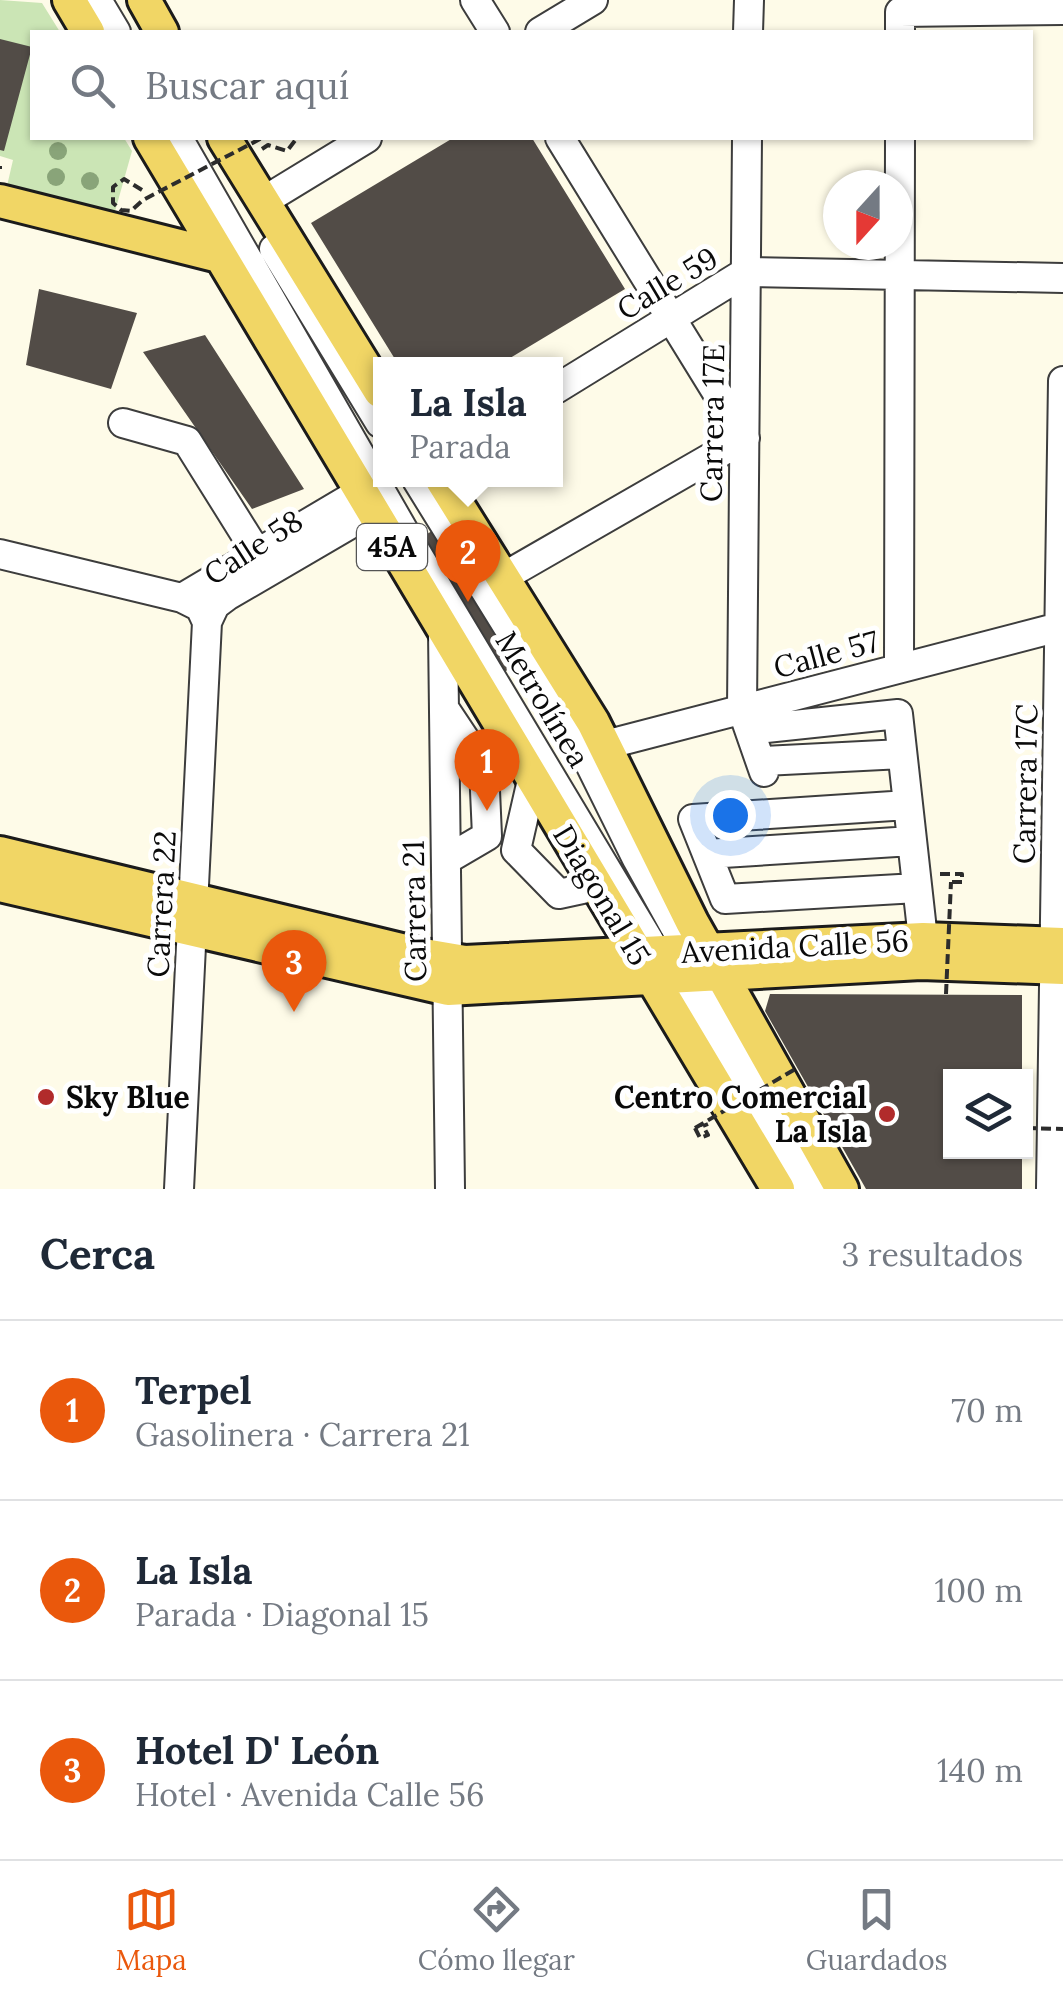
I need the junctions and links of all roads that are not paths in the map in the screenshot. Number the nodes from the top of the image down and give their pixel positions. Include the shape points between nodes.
1 (68, 0) edge
2 (97, 0) edge
3 (128, 0) edge
4 (144, 0) edge
5 (475, 0) edge
6 (593, 0) edge
7 (749, 0) edge
8 (1063, 10) edge
9 (900, 22) edge
10 (87, 30) edge
11 (115, 30) edge
12 (145, 30) edge
13 (161, 30) edge
14 (494, 30) edge
15 (543, 30) edge
16 (748, 30) edge
17 (151, 140) edge
18 (179, 140) edge
19 (208, 140) edge
20 (225, 140) edge
21 (365, 140) edge
22 (561, 140) edge
23 (748, 140) edge
24 (900, 140) edge
25 (0, 200) edge
26 (262, 202) junction
27 (220, 256) junction
28 (746, 272) junction
29 (900, 275) junction
30 (1063, 278) edge
31 (671, 318) junction
32 (373, 380) edge
33 (1063, 380) edge
34 (563, 385) edge
35 (373, 411) edge
36 (122, 423) dead end
37 (744, 438) junction
38 (373, 479) edge
39 (378, 487) edge
40 (421, 487) edge
41 (447, 487) edge
42 (365, 503) junction
43 (257, 553) junction
44 (0, 554) edge
45 (505, 576) junction
46 (182, 598) junction
47 (207, 622) junction
48 (1062, 626) edge
49 (442, 632) junction
50 (899, 668) junction
51 (444, 708) junction
52 (758, 713) junction
53 (605, 745) junction
54 (902, 754) junction
55 (764, 767) junction
56 (532, 780) junction
57 (908, 805) junction
58 (768, 812) junction
59 (912, 841) junction
60 (1060, 848) edge
61 (0, 854) edge
62 (707, 854) junction
63 (446, 860) junction
64 (916, 881) junction
65 (0, 885) edge
66 (596, 886) junction
67 (1059, 892) edge
68 (193, 916) junction
69 (922, 939) junction
70 (1058, 956) edge
71 (680, 966) junction
72 (447, 975) junction
73 (179, 1189) edge
74 (450, 1189) edge
75 (778, 1189) edge
76 (798, 1189) edge
77 (821, 1189) edge
78 (842, 1189) edge
79 (1051, 1189) edge

1 - 10 main road
2 - 11 street
3 - 12 street
4 - 13 main road
5 - 14 street
6 - 15 street
7 - 16 street
8 - 9 street
17 - 27 main road, Diagonal 15 / 45A
18 - 38 street, Metrolínea
19 - 35 street
20 - 26 main road
21 - 26 street
22 - 31 street
23 - 28 street, Carrera 17E
24 - 29 street
25 - 27 main road
26 - 32 main road
27 - 42 main road, Diagonal 15 / 45A
28 - 29 street, Calle 59
28 - 31 street, Calle 59
28 - 37 street, Carrera 17E
29 - 30 street, Calle 59
29 - 50 street
31 - 34 street, Calle 59
31 - 37 street
33 - 48 street, Carrera 17C
36 - 43 street via 188,441
37 - 45 street
37 - 52 street, Carrera 17E
39 - 71 street, Metrolínea
40 - 71 street, Metrolínea via 560,708
41 - 45 main road, Diagonal 15 / 45A
42 - 43 street, Calle 58
42 - 47 street, Calle 58 via 227,596
42 - 49 main road, Diagonal 15 / 45A
43 - 46 street, Calle 58
44 - 46 street, Calle 58
45 - 53 main road, Diagonal 15 / 45A
46 - 47 street, Calle 58 via 200,607
47 - 68 street, Carrera 22
48 - 50 street, Calle 57
48 - 60 street, Carrera 17C
49 - 51 street, Carrera 21
49 - 56 main road, Diagonal 15 / 45A
50 - 52 street, Calle 57
51 - 63 street, Carrera 21
51 - 63 street via 484,768 487,836
52 - 53 street, Calle 57
52 - 54 street via 898,714
52 - 55 street, Carrera 17E
53 - 71 main road, Diagonal 15 / 45A
54 - 55 street
54 - 57 street
55 - 58 street, Carrera 17E
56 - 66 main road, Diagonal 15 / 45A
56 - 66 street via 516,850 558,894
57 - 58 street
57 - 59 street
58 - 62 street via 693,819
59 - 62 street
59 - 64 street
60 - 67 street, Carrera 17C
61 - 68 main road, Avenida Calle 56
62 - 64 street via 725,899
63 - 72 street, Carrera 21
64 - 69 street
65 - 68 main road, Avenida Calle 56
66 - 71 main road, Diagonal 15 / 45A
67 - 70 street, Carrera 17C
68 - 72 main road, Avenida Calle 56
68 - 73 street, Carrera 22
69 - 70 main road, Avenida Calle 56
69 - 71 main road, Avenida Calle 56
70 - 71 main road, Avenida Calle 56
70 - 79 street, Carrera 17C
71 - 72 main road, Avenida Calle 56
71 - 75 main road, Diagonal 15 / 45A
71 - 76 street, Metrolínea
71 - 77 street, Metrolínea
71 - 78 main road, Diagonal 15 / 45A
72 - 74 street, Carrera 21

